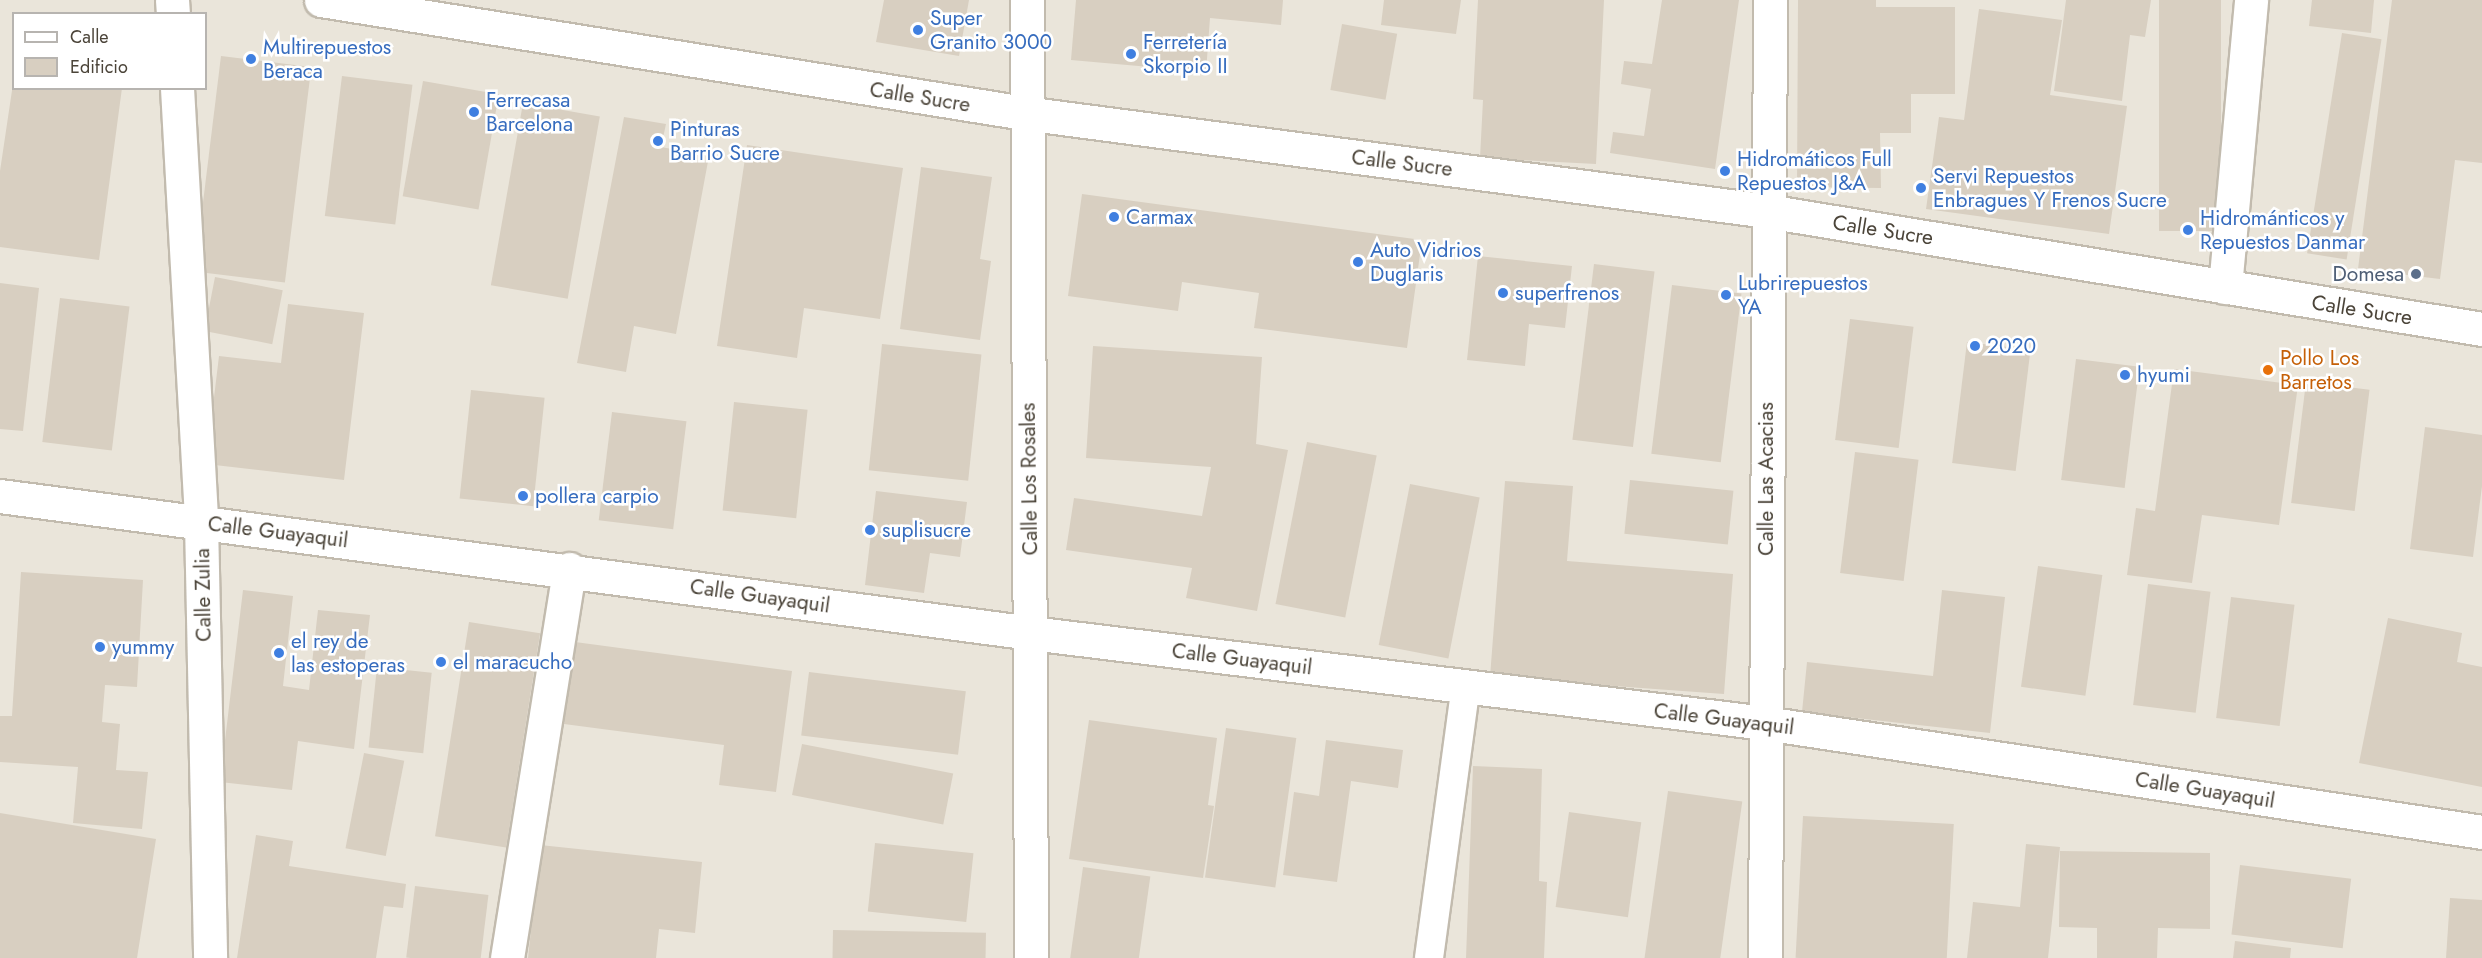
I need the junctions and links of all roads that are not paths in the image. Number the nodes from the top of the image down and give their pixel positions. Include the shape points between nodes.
1 (321, 0) edge
2 (1027, 0) edge
3 (1770, 0) edge
4 (2251, 0) edge
5 (177, 90) edge
6 (1024, 113) junction
7 (1767, 211) junction
8 (2225, 287) junction
9 (2482, 329) edge
10 (0, 496) edge
11 (201, 522) junction
12 (569, 569) junction
13 (1031, 633) junction
14 (1466, 686) junction
15 (1765, 723) junction
16 (2482, 832) edge
17 (210, 958) edge
18 (507, 958) edge
19 (1031, 958) edge
20 (1430, 958) edge
21 (1765, 958) edge

1 - 6 street, Calle Sucre
2 - 6 street, Calle Los Rosales
3 - 7 street, Calle Las Acacias
4 - 8 street
5 - 11 street, Calle Zulia
6 - 7 street, Calle Sucre
6 - 13 street, Calle Los Rosales
7 - 8 street, Calle Sucre
7 - 15 street, Calle Las Acacias
8 - 9 street, Calle Sucre
10 - 11 street, Calle Guayaquil
11 - 12 street, Calle Guayaquil
11 - 17 street, Calle Zulia
12 - 13 street, Calle Guayaquil
12 - 18 street
13 - 14 street, Calle Guayaquil
13 - 19 street, Calle Los Rosales
14 - 15 street, Calle Guayaquil
14 - 20 lane
15 - 16 street, Calle Guayaquil
15 - 21 street, Calle Las Acacias

